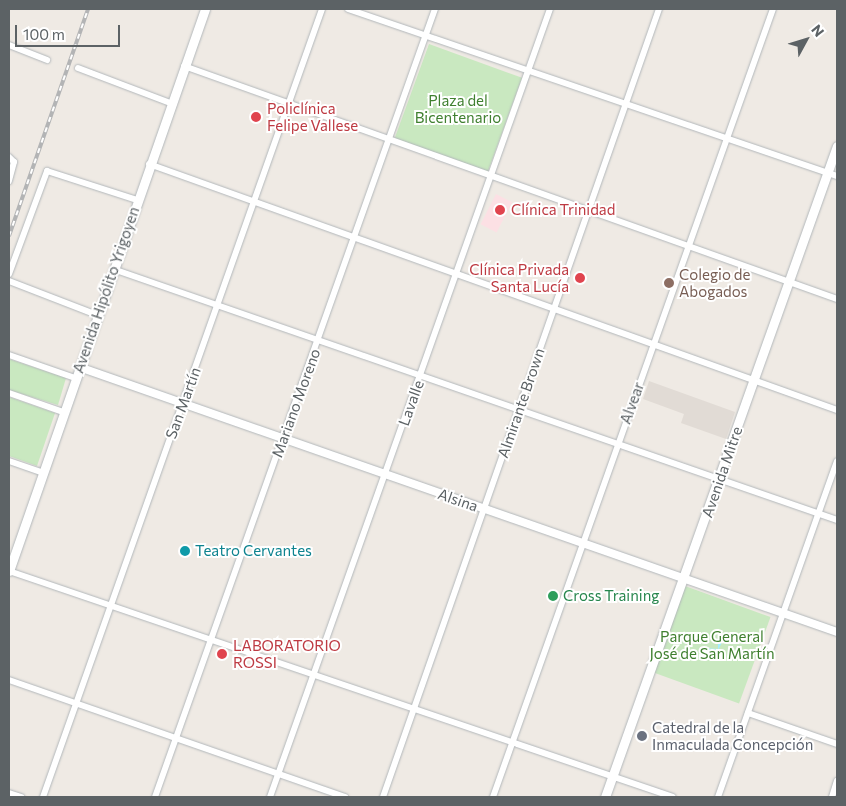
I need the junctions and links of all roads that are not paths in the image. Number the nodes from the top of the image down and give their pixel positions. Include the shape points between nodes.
1 (205, 9) edge
2 (322, 9) edge
3 (348, 9) edge
4 (436, 9) edge
5 (550, 9) edge
6 (659, 9) edge
7 (773, 9) edge
8 (425, 36) junction
9 (9, 45) edge
10 (48, 60) dead end
11 (184, 66) junction
12 (78, 68) dead end
13 (528, 72) junction
14 (170, 103) junction
15 (288, 105) junction
16 (624, 105) junction
17 (390, 140) junction
18 (730, 140) junction
19 (837, 146) edge
20 (9, 156) edge
21 (149, 164) junction
22 (833, 175) edge
23 (492, 176) junction
24 (9, 182) edge
25 (137, 200) junction
26 (254, 202) junction
27 (590, 210) junction
28 (355, 239) junction
29 (690, 246) junction
30 (113, 269) junction
31 (9, 274) edge
32 (457, 275) junction
33 (9, 281) edge
34 (789, 281) junction
35 (837, 299) edge
36 (218, 304) junction
37 (553, 310) junction
38 (97, 315) junction
39 (318, 340) junction
40 (654, 345) junction
41 (9, 355) edge
42 (79, 367) junction
43 (421, 376) junction
44 (75, 378) junction
45 (754, 381) junction
46 (9, 394) edge
47 (184, 403) junction
48 (519, 410) junction
49 (837, 410) edge
50 (63, 412) junction
51 (283, 440) junction
52 (617, 444) junction
53 (9, 461) edge
54 (837, 461) edge
55 (41, 472) junction
56 (385, 475) junction
57 (720, 479) junction
58 (484, 509) junction
59 (817, 514) junction
60 (837, 520) edge
61 (584, 543) junction
62 (9, 571) edge
63 (684, 578) junction
64 (112, 605) junction
65 (782, 612) junction
66 (837, 632) edge
67 (212, 638) junction
68 (312, 674) junction
69 (9, 680) edge
70 (76, 704) junction
71 (415, 709) junction
72 (748, 713) junction
73 (176, 738) junction
74 (510, 744) junction
75 (837, 744) edge
76 (278, 774) junction
77 (612, 776) junction
78 (837, 781) edge
79 (9, 793) edge
80 (21, 797) edge
81 (43, 797) edge
82 (155, 797) edge
83 (270, 797) edge
84 (345, 797) edge
85 (383, 797) edge
86 (493, 797) edge
87 (605, 797) edge
88 (674, 797) edge
89 (718, 797) edge
90 (832, 797) edge

1 - 11 main road, Avenida Hipólito Yrigoyen
2 - 15 street, San Martín
3 - 8 street
4 - 8 street, Mariano Moreno
5 - 13 street, Lavalle
6 - 16 street, Almirante Brown
7 - 18 street, Alvear
8 - 13 street
8 - 17 street, Mariano Moreno
9 - 10 street
11 - 14 main road, Avenida Hipólito Yrigoyen
11 - 15 street
12 - 14 street
13 - 16 street
13 - 23 street, Lavalle
14 - 21 main road, Avenida Hipólito Yrigoyen
15 - 17 street
15 - 26 street, San Martín
16 - 18 street
16 - 27 street, Almirante Brown
17 - 23 street
17 - 28 street, Mariano Moreno
18 - 22 street
18 - 29 street, Alvear
19 - 22 main road, Avenida Mitre
20 - 24 street via 14,162
21 - 25 main road, Avenida Hipólito Yrigoyen
21 - 26 street
22 - 34 main road, Avenida Mitre
23 - 27 street
23 - 32 street, Lavalle
25 - 30 main road, Avenida Hipólito Yrigoyen
25 - 31 street via 45,173
26 - 28 street
26 - 36 street, San Martín
27 - 29 street
27 - 37 street, Almirante Brown
28 - 32 street
28 - 39 street, Mariano Moreno
29 - 34 street
29 - 40 street, Alvear
30 - 36 street
30 - 38 main road, Avenida Hipólito Yrigoyen
32 - 37 street
32 - 43 street, Lavalle
33 - 38 street
34 - 35 street
34 - 45 main road, Avenida Mitre
36 - 39 street
36 - 47 street, San Martín
37 - 40 street
37 - 48 street, Almirante Brown
38 - 42 main road, Avenida Hipólito Yrigoyen
39 - 43 street
39 - 51 street, Mariano Moreno
40 - 45 street
40 - 52 street, Alvear
41 - 44 street
42 - 44 main road, Avenida Hipólito Yrigoyen
42 - 47 street, Alsina
43 - 48 street
43 - 56 street, Lavalle
44 - 50 main road, Avenida Hipólito Yrigoyen
45 - 49 street
45 - 57 main road, Avenida Mitre
46 - 50 street
47 - 51 street, Alsina
47 - 64 street, San Martín
48 - 52 street
48 - 58 street, Almirante Brown
50 - 55 main road, Avenida Hipólito Yrigoyen
51 - 56 street, Alsina
51 - 67 street, Mariano Moreno
52 - 57 street
52 - 61 street, Alvear
53 - 55 street
54 - 59 street
55 - 62 main road, Avenida Hipólito Yrigoyen
56 - 58 street, Alsina
56 - 68 street, Lavalle
57 - 59 street
57 - 63 main road, Avenida Mitre
58 - 61 street, Alsina
58 - 71 street, Almirante Brown
59 - 60 street
59 - 65 street
61 - 63 street, Alsina
61 - 74 street, Alvear
62 - 64 street
63 - 65 street, Alsina
63 - 77 main road, Avenida Mitre
64 - 67 street
64 - 70 street, San Martín
65 - 66 street, Alsina
65 - 72 street
67 - 68 street
67 - 73 street, Mariano Moreno
68 - 71 street
68 - 76 street, Lavalle
69 - 70 street
70 - 73 street
70 - 81 street, San Martín
71 - 74 street
71 - 85 street, Almirante Brown
72 - 75 street
72 - 89 street
73 - 76 street
73 - 82 street, Mariano Moreno
74 - 77 street
74 - 86 street, Alvear
76 - 83 street, Lavalle
76 - 84 street
77 - 87 main road, Avenida Mitre
77 - 88 street
78 - 90 street
79 - 80 street

